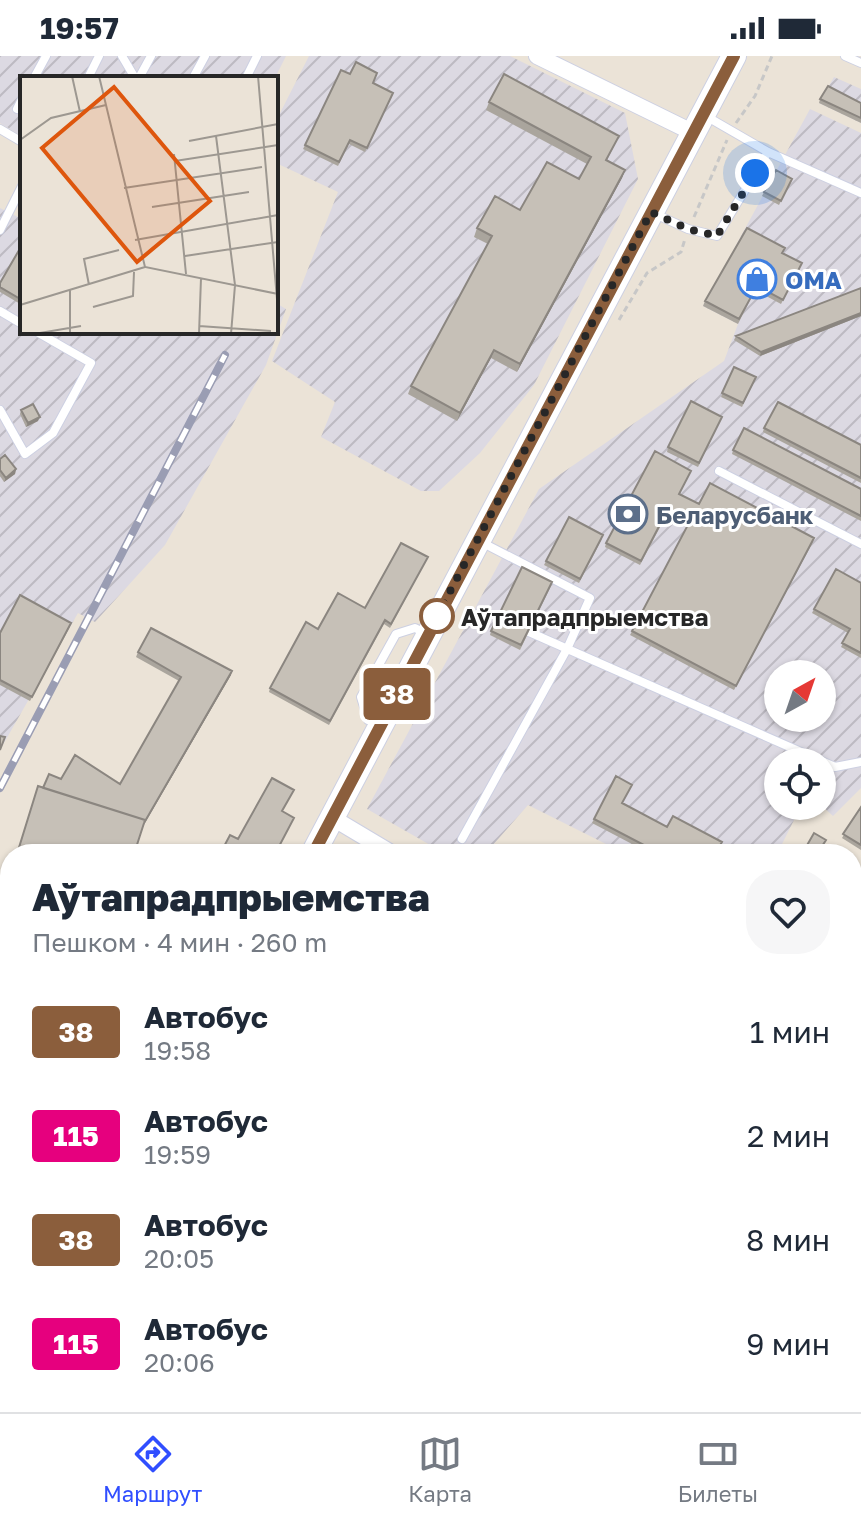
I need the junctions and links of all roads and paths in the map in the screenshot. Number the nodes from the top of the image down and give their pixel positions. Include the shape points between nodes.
1 (46, 56) edge
2 (99, 56) edge
3 (122, 56) edge
4 (151, 56) edge
5 (205, 56) edge
6 (257, 56) edge
7 (537, 56) edge
8 (734, 56) edge
9 (845, 56) edge
10 (861, 63) edge
11 (35, 76) edge
12 (89, 76) edge
13 (136, 76) edge
14 (138, 76) edge
15 (194, 76) edge
16 (247, 76) edge
17 (20, 103) edge
18 (17, 109) dead end
19 (698, 123) junction
20 (0, 129) edge
21 (20, 141) edge
22 (768, 152) junction
23 (20, 190) edge
24 (861, 193) edge
25 (651, 212) junction
26 (0, 230) edge
27 (0, 311) edge
28 (20, 323) edge
29 (40, 334) edge
30 (0, 410) edge
31 (719, 471) dead end
32 (477, 540) junction
33 (861, 544) edge
34 (529, 632) edge
35 (567, 649) junction
36 (861, 762) edge
37 (331, 817) junction
38 (462, 839) dead end
39 (318, 844) edge
40 (376, 844) edge

1 - 11 lane
2 - 12 lane
3 - 13 lane
4 - 14 lane
5 - 15 lane
6 - 16 lane
7 - 19 street
8 - 19 main road
9 - 10 lane
17 - 18 lane
19 - 22 lane
19 - 25 main road
20 - 21 lane
22 - 24 lane
22 - 25 lane via 717,236
23 - 26 lane
25 - 32 main road
27 - 28 lane
29 - 30 lane via 91,363 53,433 25,454
31 - 33 lane
32 - 35 lane via 590,598
32 - 37 main road
34 - 35 lane
35 - 36 lane via 835,767
35 - 38 lane
37 - 39 main road
37 - 40 street

